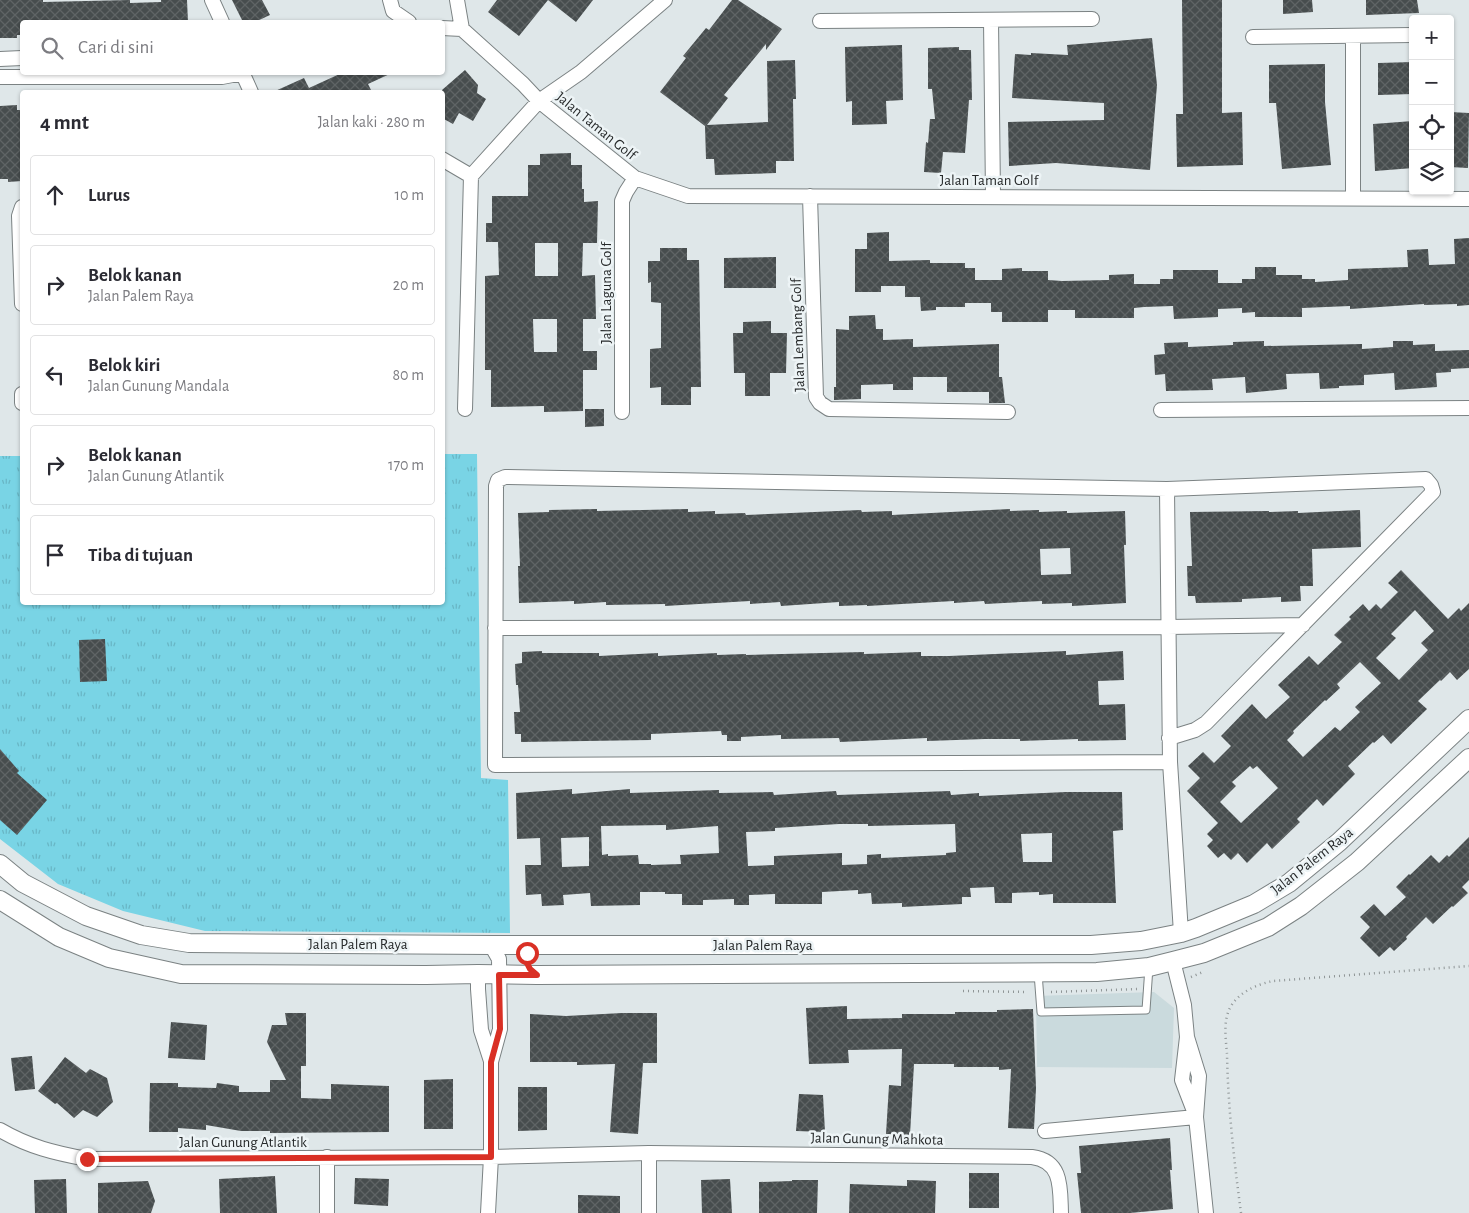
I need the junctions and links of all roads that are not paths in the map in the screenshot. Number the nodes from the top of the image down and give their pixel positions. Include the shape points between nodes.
1 (212, 0) edge
2 (390, 0) edge
3 (457, 0) edge
4 (665, 0) edge
5 (1092, 19) dead end
6 (221, 20) edge
7 (406, 20) edge
8 (820, 20) dead end
9 (991, 20) junction
10 (445, 28) edge
11 (462, 29) junction
12 (1409, 35) edge
13 (1353, 36) junction
14 (1253, 37) dead end
15 (0, 58) edge
16 (20, 58) edge
17 (232, 75) edge
18 (243, 75) edge
19 (0, 77) edge
20 (250, 90) edge
21 (539, 102) junction
22 (445, 161) edge
23 (471, 176) junction
24 (635, 178) junction
25 (810, 196) junction
26 (993, 196) junction
27 (1353, 199) junction
28 (1469, 199) edge
29 (20, 213) edge
30 (20, 245) edge
31 (1469, 408) edge
32 (465, 409) dead end
33 (1161, 410) dead end
34 (622, 412) dead end
35 (1008, 412) dead end
36 (1167, 489) junction
37 (1303, 625) junction
38 (1168, 627) junction
39 (495, 628) junction
40 (1469, 720) edge
41 (1169, 738) junction
42 (1469, 758) edge
43 (1170, 762) junction
44 (0, 864) edge
45 (0, 900) edge
46 (1181, 933) junction
47 (491, 945) junction
48 (536, 945) junction
49 (1173, 962) junction
50 (1149, 967) junction
51 (1038, 973) junction
52 (478, 974) junction
53 (499, 975) junction
54 (537, 975) junction
55 (491, 1062) junction
56 (1196, 1117) junction
57 (0, 1130) edge
58 (1045, 1131) dead end
59 (649, 1153) junction
60 (327, 1157) junction
61 (491, 1157) junction
62 (327, 1213) edge
63 (488, 1213) edge
64 (649, 1213) edge
65 (1061, 1213) edge
66 (1206, 1213) edge

1 - 6 street
2 - 7 street via 393,10
3 - 11 street
4 - 21 street
5 - 9 street
8 - 9 street
9 - 26 street
10 - 11 street
11 - 21 street, Jalan Taman Golf
12 - 13 street
13 - 14 street
13 - 27 street
15 - 16 street
17 - 19 street
18 - 20 street
21 - 23 street
21 - 24 street, Jalan Taman Golf
22 - 23 street
23 - 32 street
24 - 25 street, Jalan Taman Golf via 688,196
24 - 34 street, Jalan Laguna Golf via 622,201
25 - 26 street, Jalan Taman Golf
25 - 35 street, Jalan Lembang Golf via 816,396 820,403 829,409
26 - 27 street, Jalan Taman Golf
27 - 28 street, Jalan Taman Golf
29 - 30 street
31 - 33 street
36 - 37 street via 1426,479 1433,492
36 - 38 street
36 - 39 street via 505,477 498,480 496,486
37 - 38 street
37 - 41 street via 1206,723
38 - 39 street
38 - 41 street
39 - 43 street via 495,766
40 - 46 street, Jalan Palem Raya via 1339,842 1288,883 1254,904
41 - 43 street
42 - 49 street, Jalan Palem Raya via 1357,862 1301,906 1268,927
43 - 46 street
44 - 47 street, Jalan Palem Raya via 23,883 86,916 141,936 189,943
45 - 52 street, Jalan Palem Raya via 59,937 109,958 181,974
46 - 48 street, Jalan Palem Raya via 1141,941 1091,945
47 - 48 street, Jalan Palem Raya
47 - 53 street via 499,959
48 - 54 street via 525,959
49 - 50 street, Jalan Palem Raya
49 - 56 street via 1184,1005 1187,1037 1182,1080
50 - 51 street, Jalan Palem Raya
50 - 51 lane via 1146,1010 1041,1012
51 - 54 street, Jalan Palem Raya
52 - 53 street, Jalan Palem Raya
52 - 55 street via 481,1030
53 - 54 street, Jalan Palem Raya
53 - 55 street via 500,1029
55 - 61 street
56 - 58 street
56 - 66 street
57 - 60 street, Jalan Gunung Atlantik via 48,1152 87,1159
59 - 61 street, Jalan Gunung Mahkota
59 - 64 street
59 - 65 street, Jalan Gunung Mahkota via 1041,1158 1050,1164 1058,1178
60 - 61 street, Jalan Gunung Atlantik
60 - 62 street
61 - 63 street

